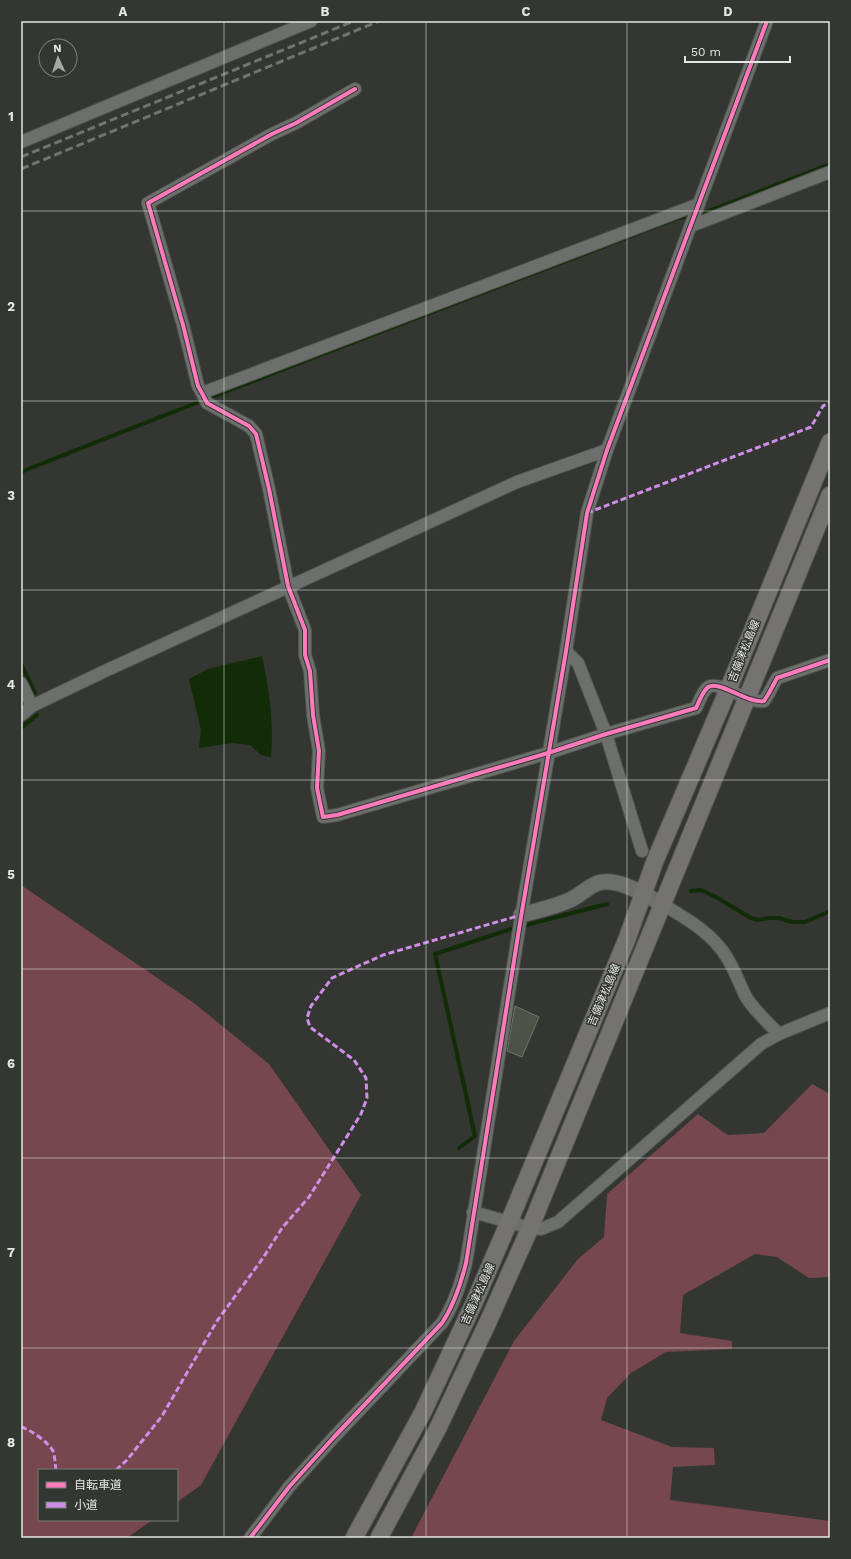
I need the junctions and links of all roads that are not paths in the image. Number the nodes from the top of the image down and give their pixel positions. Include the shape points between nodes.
1 (311, 21) edge
2 (767, 21) edge
3 (355, 89) dead end
4 (21, 142) edge
5 (830, 172) edge
6 (695, 214) junction
7 (204, 397) junction
8 (830, 442) edge
9 (607, 450) junction
10 (830, 495) edge
11 (288, 586) junction
12 (566, 651) junction
13 (830, 660) edge
14 (21, 684) edge
15 (728, 690) junction
16 (746, 698) junction
17 (32, 706) junction
18 (21, 715) edge
19 (606, 734) junction
20 (548, 753) junction
21 (642, 851) dead end
22 (644, 894) junction
23 (662, 904) junction
24 (520, 922) junction
25 (830, 1013) edge
26 (779, 1034) junction
27 (474, 1212) junction
28 (509, 1222) junction
29 (530, 1228) junction
30 (250, 1538) edge
31 (354, 1538) edge
32 (379, 1538) edge

1 - 4 street
2 - 6 street
3 - 7 street via 148,203 198,386
5 - 6 street
6 - 7 street
6 - 9 street
7 - 11 street via 249,426 256,434
8 - 15 main road, 吉備津松島線
9 - 11 street via 518,482
9 - 12 street via 587,513
10 - 16 main road, 吉備津松島線
11 - 17 street
11 - 20 street via 305,630 305,655 310,670 312,715 319,751 317,788 323,817
12 - 19 street via 578,663
12 - 20 street
13 - 16 street via 776,678 764,700 758,702
14 - 17 street
15 - 16 street
15 - 19 street via 710,685 696,708
15 - 22 main road, 吉備津松島線
16 - 23 main road, 吉備津松島線
17 - 18 street
19 - 20 street
19 - 21 street
20 - 24 street
22 - 23 street
22 - 24 street via 610,882 600,883 572,899
22 - 28 main road, 吉備津松島線
23 - 26 street via 701,928 710,937 725,955 747,998
23 - 29 main road, 吉備津松島線
24 - 27 street
25 - 26 street
26 - 29 street via 761,1044 558,1222 547,1228
27 - 28 street
27 - 30 street via 462,1278 448,1315 329,1442
28 - 29 street
28 - 31 main road, 吉備津松島線 via 423,1412
29 - 32 main road, 吉備津松島線 via 437,1430

